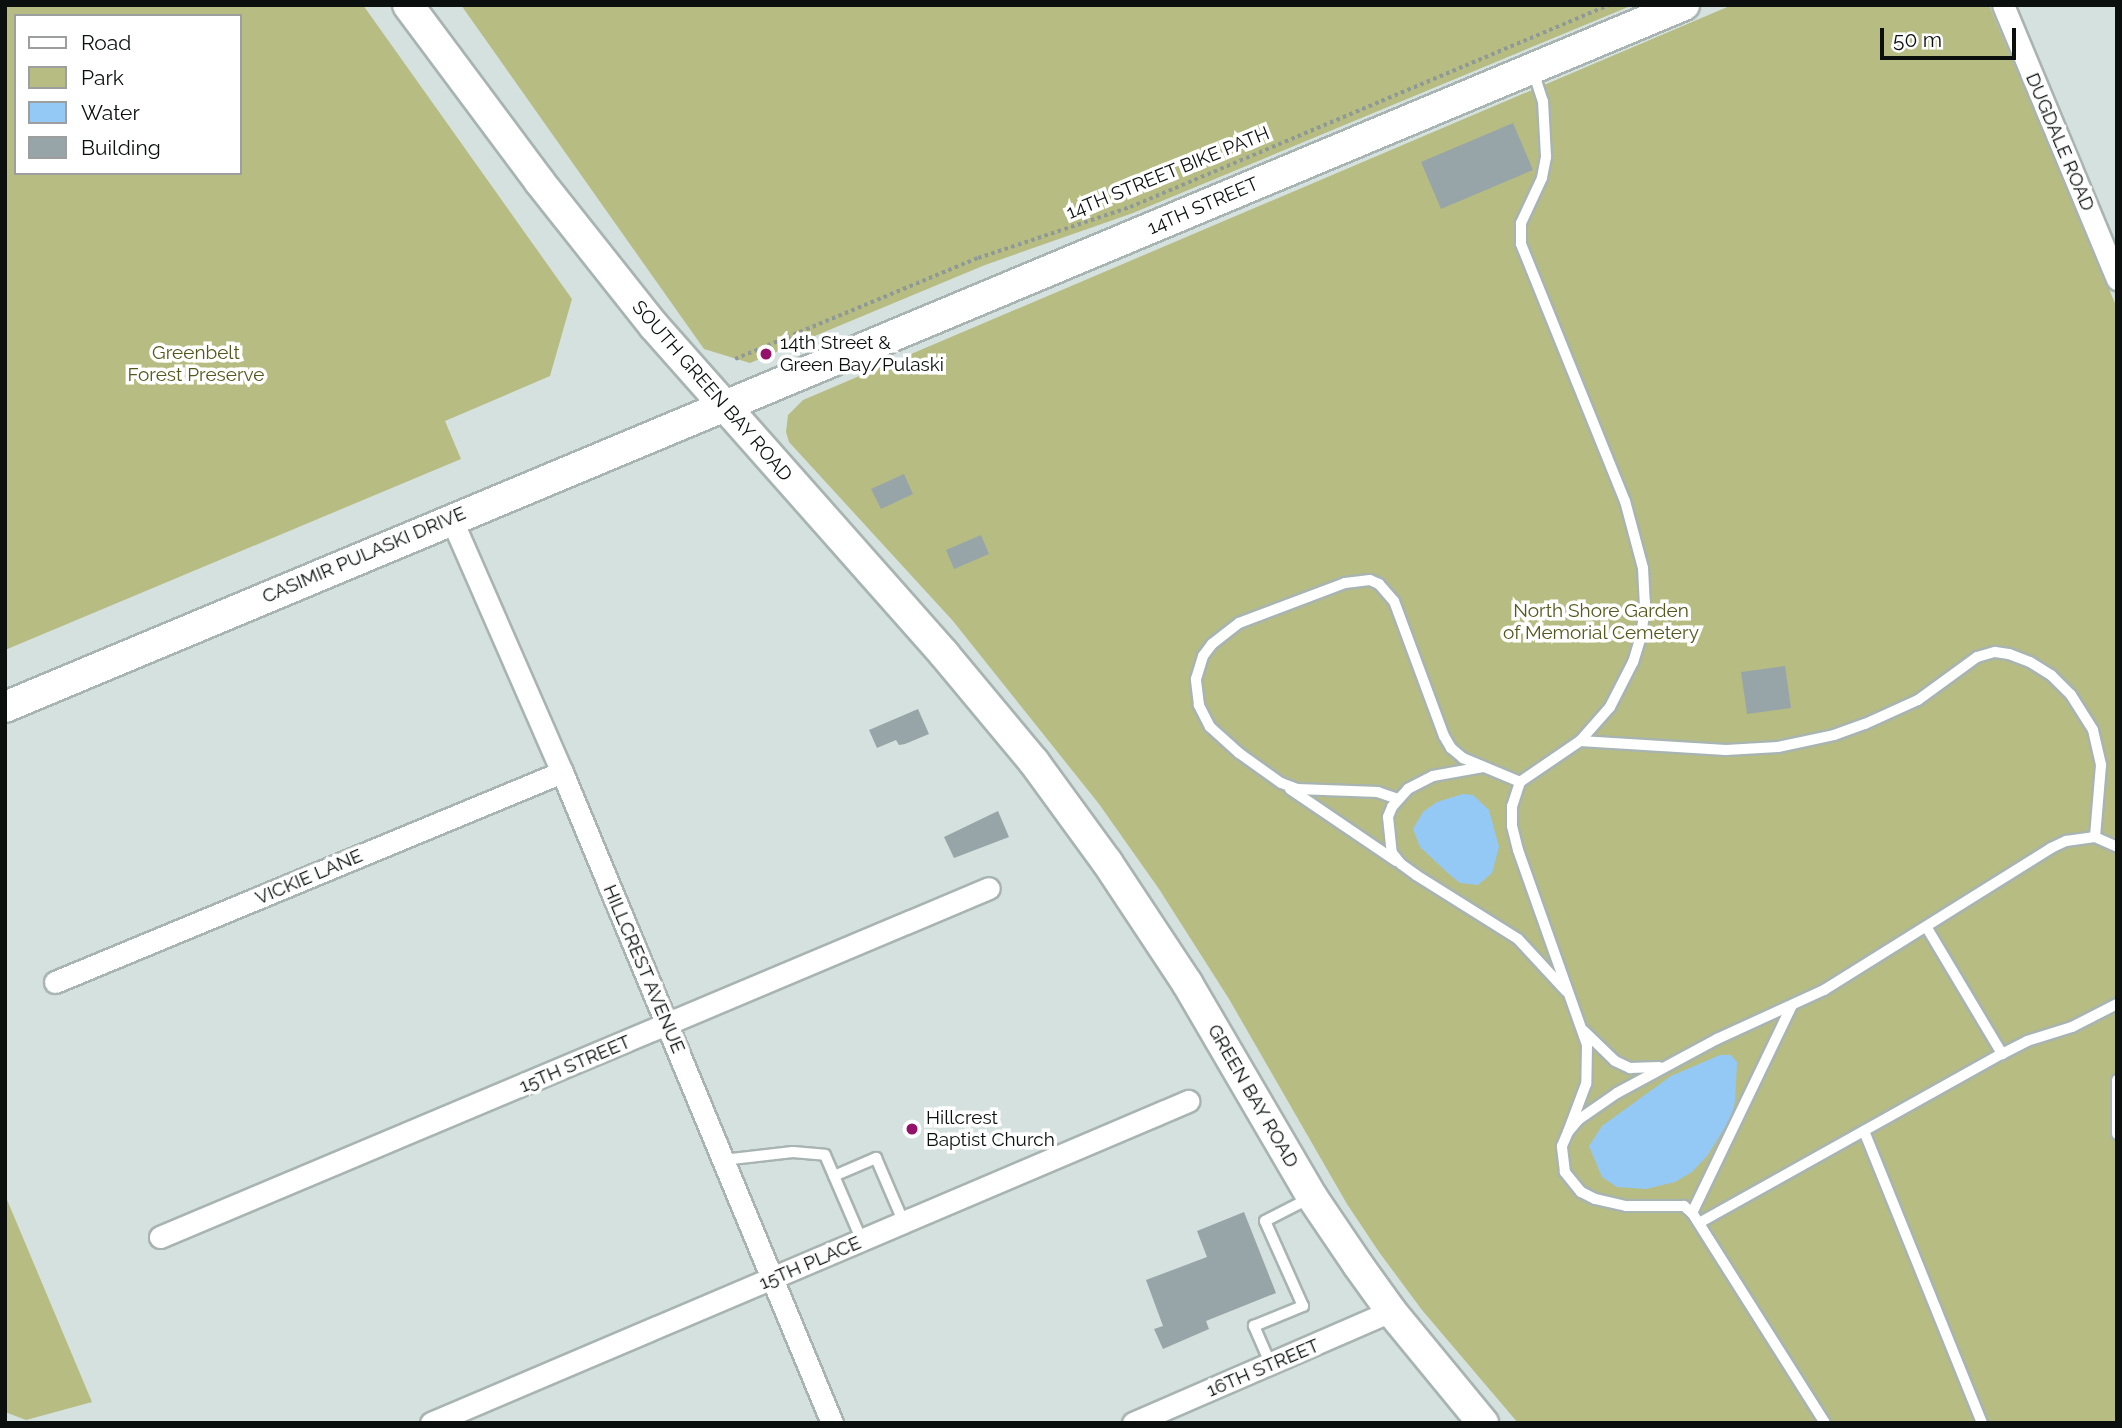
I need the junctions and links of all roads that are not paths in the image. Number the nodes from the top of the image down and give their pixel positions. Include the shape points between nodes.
1 (408, 5) edge
2 (1684, 5) edge
3 (2003, 5) edge
4 (1532, 68) junction
5 (2117, 279) edge
6 (723, 406) junction
7 (451, 518) junction
8 (5, 707) edge
9 (1580, 741) junction
10 (1034, 762) joint
11 (1483, 767) junction
12 (562, 772) junction
13 (1520, 782) junction
14 (1281, 783) junction
15 (1398, 799) junction
16 (2095, 837) junction
17 (2117, 847) edge
18 (1401, 864) junction
19 (989, 888) dead end
20 (1927, 928) junction
21 (55, 982) dead end
22 (1572, 1000) junction
23 (2117, 1004) edge
24 (1791, 1007) junction
25 (667, 1026) junction
26 (1583, 1030) junction
27 (2002, 1054) junction
28 (1665, 1066) junction
29 (2117, 1080) edge
30 (1188, 1101) dead end
31 (1864, 1131) junction
32 (1568, 1132) junction
33 (2117, 1134) edge
34 (723, 1160) junction
35 (834, 1176) junction
36 (1312, 1197) junction
37 (1695, 1218) junction
38 (904, 1223) junction
39 (160, 1237) dead end
40 (862, 1241) junction
41 (772, 1279) junction
42 (1391, 1311) junction
43 (1271, 1365) junction
44 (431, 1423) edge
45 (832, 1423) edge
46 (1133, 1423) edge
47 (1483, 1423) edge
48 (1825, 1423) edge
49 (1982, 1423) edge

1 - 6 street, SOUTH GREEN BAY ROAD via 539,181
2 - 4 street, 14TH STREET
3 - 5 street, DUGDALE ROAD
4 - 6 street, 14TH STREET
4 - 9 lane via 1543,101 1546,157 1542,178 1521,223 1521,244 1625,501 1643,568 1642,633 1633,662 1610,707
6 - 7 street, CASIMIR PULASKI DRIVE
6 - 10 street, SOUTH GREEN BAY ROAD
7 - 8 street, CASIMIR PULASKI DRIVE
7 - 12 street, HILLCREST AVENUE
9 - 13 lane
9 - 16 lane via 1726,750 1834,735 1918,700 1977,657 2009,654 2051,675 2071,695 2093,730 2101,765
10 - 36 street, GREEN BAY ROAD via 1181,973
11 - 13 lane
11 - 14 lane via 1463,758 1444,736 1388,590 1370,580 1239,623 1212,644 1199,667 1199,705 1210,727
11 - 15 lane via 1433,776
12 - 21 street, VICKIE LANE
12 - 25 street, HILLCREST AVENUE
13 - 22 lane via 1512,806 1512,826
14 - 15 lane via 1297,789 1378,792
14 - 18 lane
15 - 18 lane via 1387,829 1392,853
16 - 17 lane
16 - 20 lane via 2051,848
18 - 22 lane via 1518,939
19 - 25 street, 15TH STREET
20 - 24 lane
20 - 27 lane
22 - 26 lane
23 - 27 lane
24 - 28 lane
24 - 37 lane
25 - 34 street, HILLCREST AVENUE
25 - 39 street, 15TH STREET
26 - 28 lane via 1602,1051 1630,1068
26 - 32 lane via 1586,1084
27 - 31 lane
28 - 32 lane via 1578,1120
29 - 33 lane
30 - 38 street, 15TH PLACE
31 - 37 lane
31 - 49 lane
32 - 37 lane via 1562,1146 1565,1172 1581,1192 1626,1206 1684,1206
34 - 35 lane via 793,1152 825,1155
34 - 41 street, HILLCREST AVENUE
35 - 38 lane via 876,1158
35 - 40 lane
36 - 42 street, GREEN BAY ROAD
36 - 43 lane via 1265,1221 1303,1306 1254,1326
37 - 48 lane
38 - 40 street, 15TH PLACE
40 - 41 street, 15TH PLACE
41 - 44 street, 15TH PLACE
41 - 45 street, HILLCREST AVENUE
42 - 43 street, 16TH STREET
42 - 47 street, GREEN BAY ROAD
43 - 46 street, 16TH STREET

